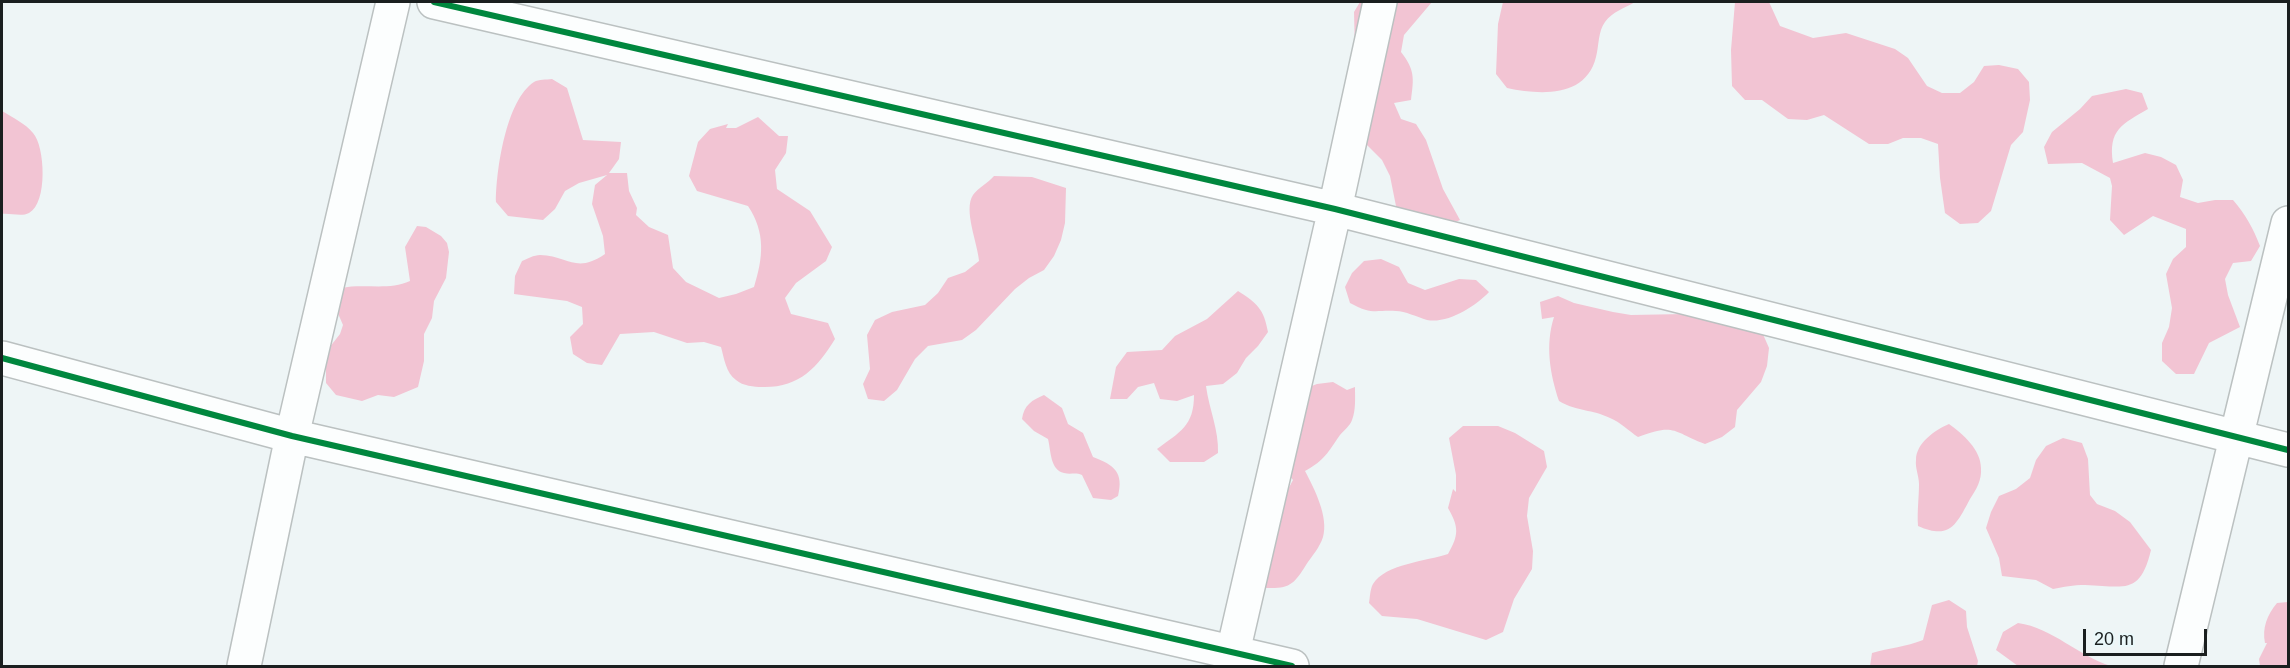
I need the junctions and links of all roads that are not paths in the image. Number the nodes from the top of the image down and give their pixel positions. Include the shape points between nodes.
1 (393, 2) edge
2 (434, 2) edge
3 (1380, 2) edge
4 (1335, 209) junction
5 (2289, 223) edge
6 (2, 358) edge
7 (292, 436) junction
8 (2236, 437) junction
9 (2289, 450) edge
10 (1233, 652) junction
11 (244, 666) edge
12 (1292, 666) edge
13 (2181, 666) edge

1 - 7 street
2 - 4 street
3 - 4 street
4 - 8 street
4 - 10 street
5 - 8 street
6 - 7 street
7 - 10 street
7 - 11 street
8 - 9 street
8 - 13 street
10 - 12 street

